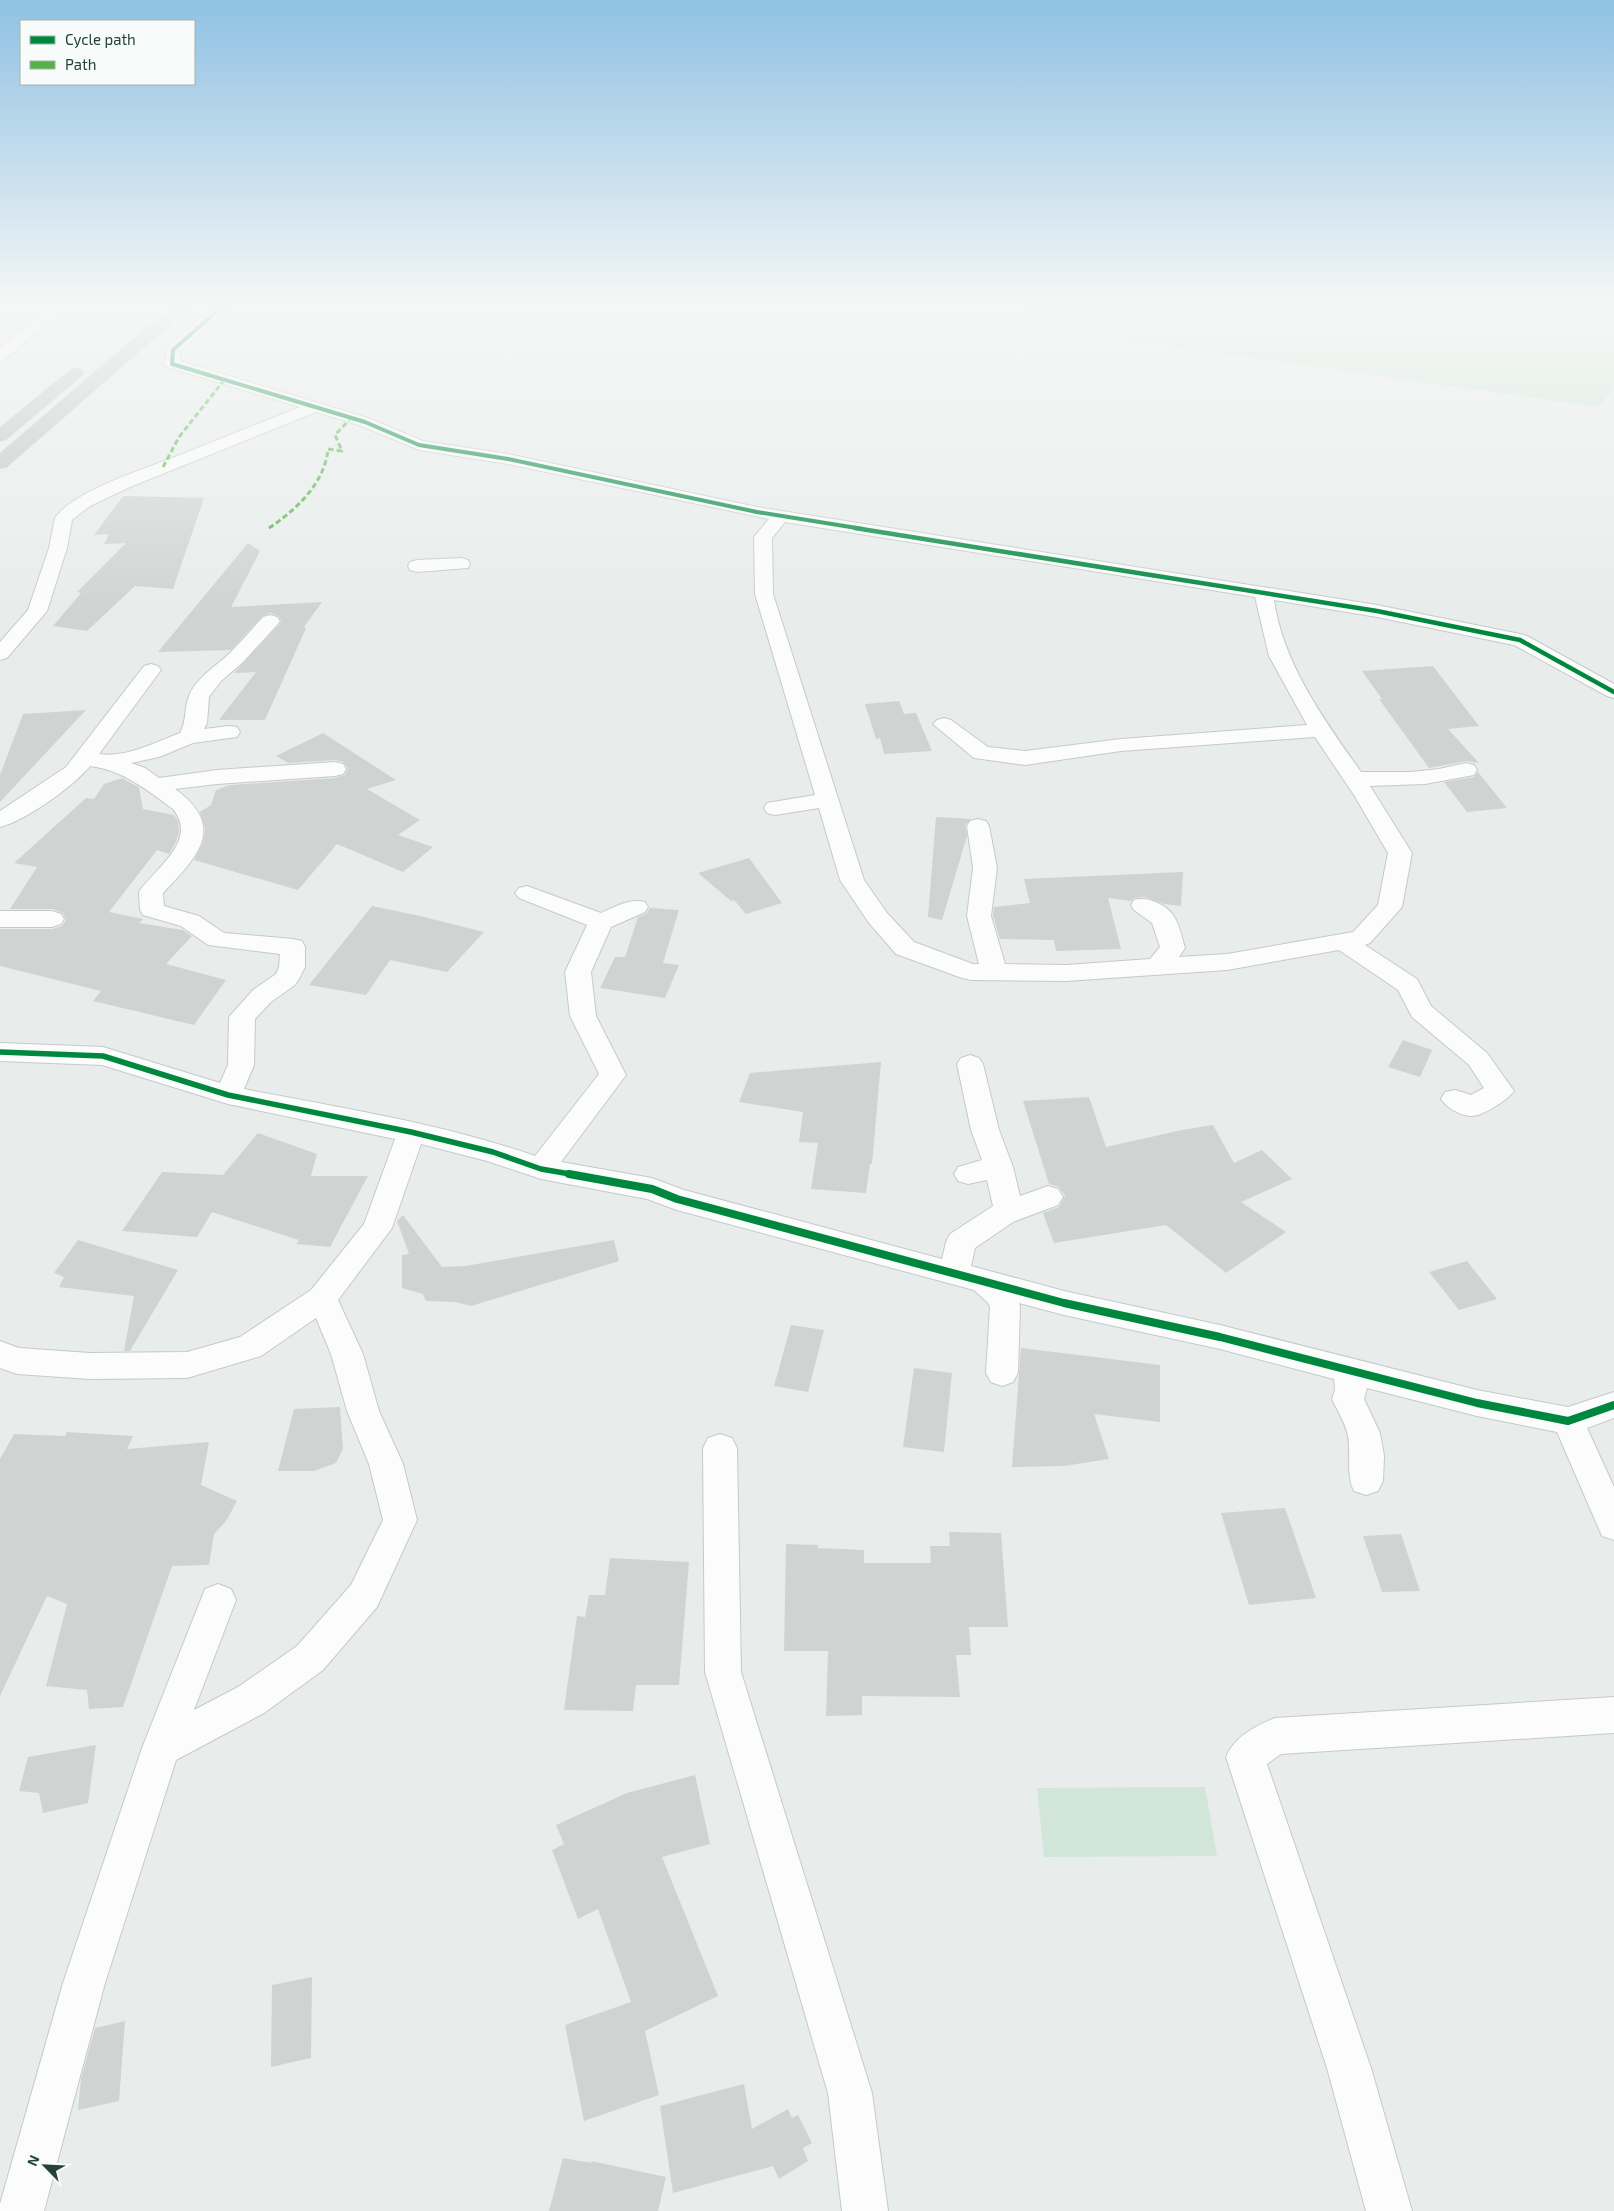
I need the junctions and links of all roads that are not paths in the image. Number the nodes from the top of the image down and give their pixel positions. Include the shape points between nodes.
1 (36, 406) edge
2 (65, 406) edge
3 (314, 407) joint
4 (0, 436) edge
5 (0, 463) edge
6 (781, 516) junction
7 (460, 564) dead end
8 (417, 566) dead end
9 (1264, 593) junction
10 (270, 621) dead end
11 (0, 654) edge
12 (151, 670) dead end
13 (1614, 692) edge
14 (944, 724) dead end
15 (1321, 730) junction
16 (229, 732) dead end
17 (189, 738) junction
18 (84, 759) junction
19 (108, 762) junction
20 (335, 769) dead end
21 (1466, 770) dead end
22 (1354, 779) junction
23 (156, 785) junction
24 (827, 800) junction
25 (775, 808) dead end
26 (0, 820) edge
27 (978, 826) dead end
28 (527, 893) dead end
29 (1143, 905) dead end
30 (636, 907) dead end
31 (0, 919) edge
32 (52, 919) dead end
33 (601, 922) junction
34 (1343, 941) junction
35 (1039, 954) dead end
36 (1157, 967) junction
37 (994, 972) junction
38 (1019, 972) junction
39 (0, 1052) edge
40 (970, 1064) dead end
41 (228, 1096) junction
42 (1455, 1099) dead end
43 (411, 1132) junction
44 (999, 1167) junction
45 (541, 1169) junction
46 (968, 1174) dead end
47 (1048, 1197) dead end
48 (1009, 1212) junction
49 (968, 1276) junction
50 (322, 1298) junction
51 (0, 1354) edge
52 (1348, 1370) junction
53 (1002, 1373) dead end
54 (1614, 1404) edge
55 (1568, 1421) junction
56 (720, 1448) dead end
57 (1366, 1481) dead end
58 (1614, 1525) edge
59 (218, 1600) dead end
60 (1614, 1715) edge
61 (162, 1748) junction
62 (21, 2211) edge
63 (865, 2211) edge
64 (1389, 2211) edge

1 - 4 highway
2 - 5 highway
3 - 6 street via 365,422 419,445 508,459
3 - 11 street via 84,502 64,518 58,548 37,611
6 - 9 street
6 - 24 street via 763,537 764,594
7 - 8 street
9 - 13 street via 1378,611 1520,640
9 - 15 street via 1279,656
10 - 17 street via 199,696 196,723
12 - 18 street
14 - 15 street via 982,753 1026,758 1121,746
15 - 22 street
16 - 17 street
17 - 19 street
18 - 19 street
18 - 26 street via 74,772
19 - 23 street via 138,773
20 - 23 street via 217,777
21 - 22 street via 1448,776
22 - 34 street via 1400,854 1390,907 1362,938
23 - 41 street via 189,814 193,836 180,861 151,892 152,910 190,921 217,940 294,947 292,967 286,979 262,996 242,1017 241,1065
24 - 25 street
24 - 37 street via 852,880 878,918 905,948 971,972
27 - 37 street via 985,868 979,916
28 - 33 street
29 - 36 street via 1163,919 1173,948
30 - 33 street
31 - 32 street
33 - 45 street via 578,972 583,1016 613,1075 594,1104
34 - 36 street via 1227,962
34 - 42 street via 1408,985 1420,1011 1478,1059 1500,1091 1471,1107
35 - 38 street
36 - 38 street via 1066,973
37 - 38 street
39 - 41 street via 103,1056
40 - 44 street via 985,1130
41 - 43 street
43 - 45 street via 494,1152
43 - 50 street via 377,1228
44 - 46 street
44 - 48 street
45 - 49 street via 652,1189 677,1199
47 - 48 street
48 - 49 street via 961,1242
49 - 52 street via 1064,1303 1220,1337
49 - 53 street via 1001,1296 1005,1307
50 - 51 street via 250,1347 187,1364 90,1366 17,1361
50 - 61 street via 347,1354 363,1410 386,1464 400,1520 364,1596 310,1658 251,1700
52 - 55 street via 1477,1403
52 - 57 street via 1351,1390 1348,1399 1364,1433
54 - 55 street
55 - 58 street
56 - 63 street via 723,1672 850,2093
59 - 61 street
60 - 64 street via 1275,1736 1245,1757 1349,2068
61 - 62 street via 84,1982

